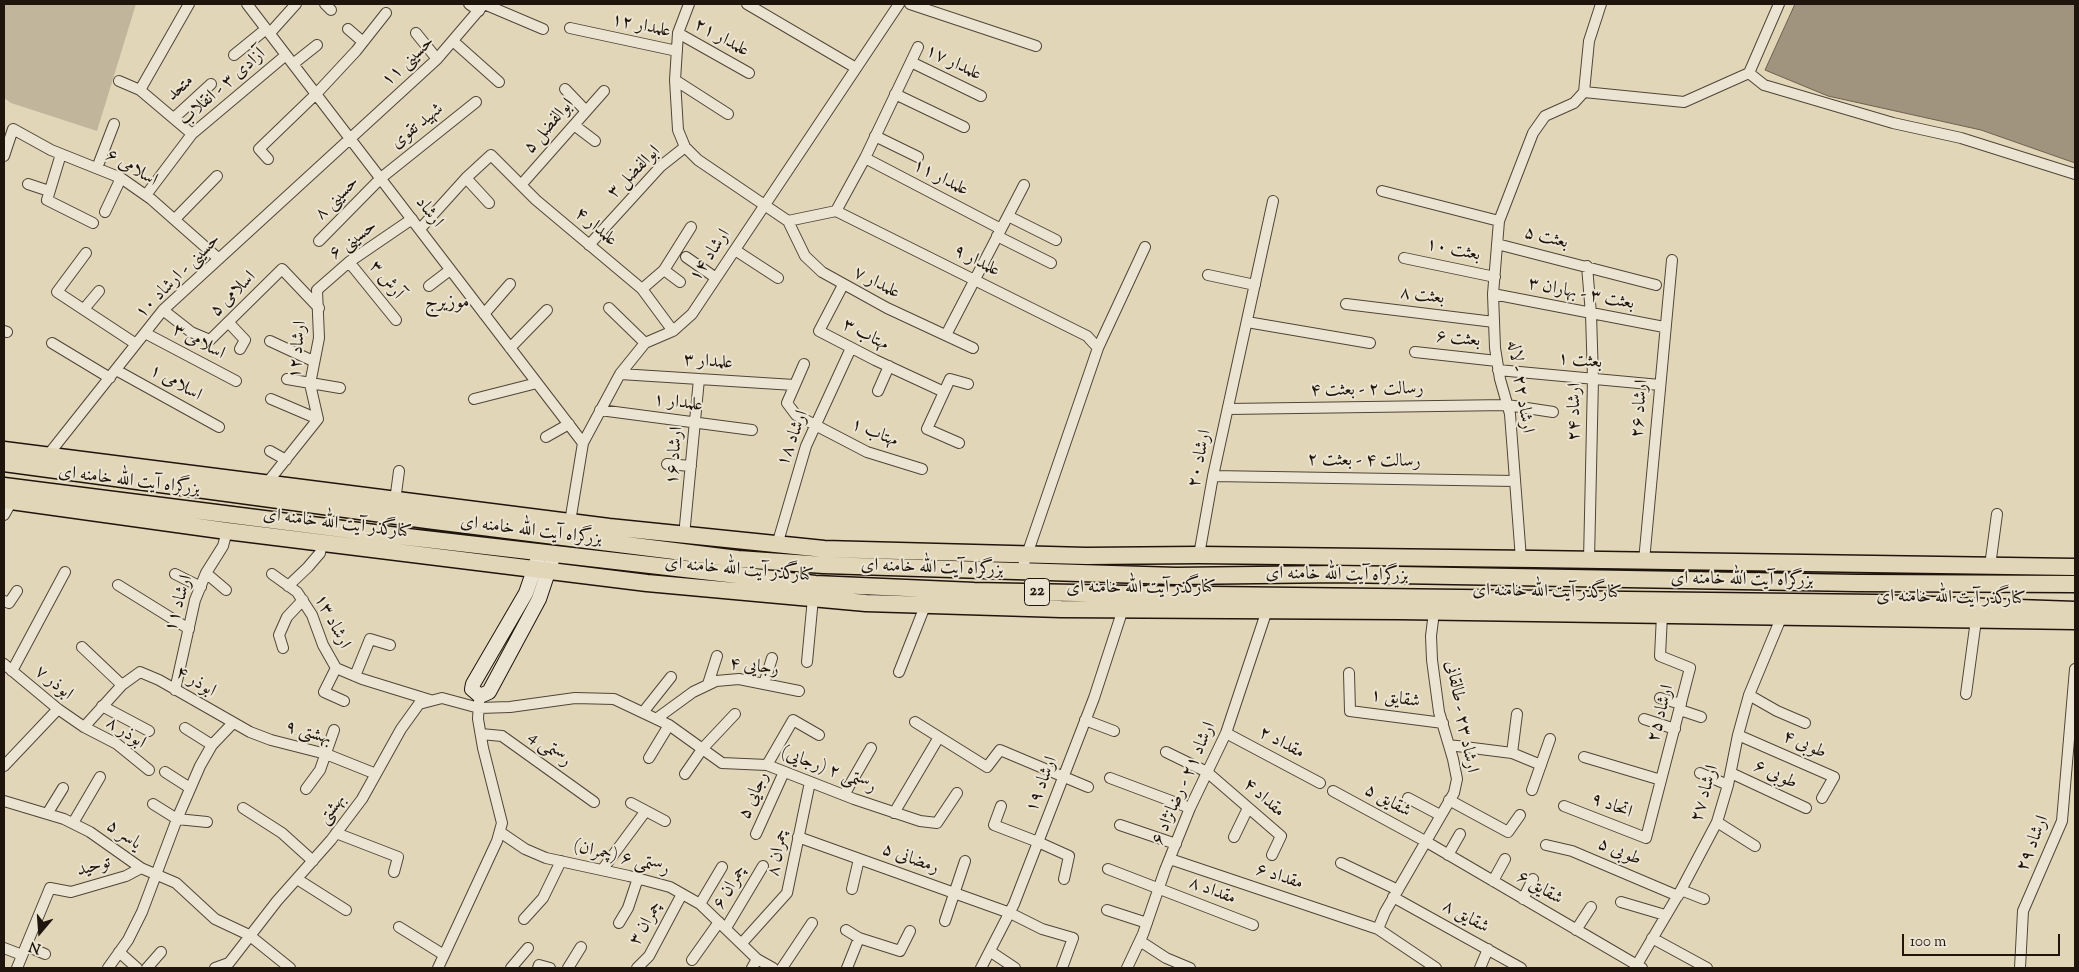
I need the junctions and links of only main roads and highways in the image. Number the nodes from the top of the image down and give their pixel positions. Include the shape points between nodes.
1 (4, 450) edge
2 (4, 463) edge
3 (80, 467) junction
4 (4, 486) edge
5 (8, 500) edge
6 (140, 504) junction
7 (427, 512) junction
8 (153, 521) junction
9 (714, 539) junction
10 (741, 542) junction
11 (389, 543) junction
12 (712, 556) junction
13 (1145, 556) junction
14 (824, 557) junction
15 (1363, 557) junction
16 (1528, 559) junction
17 (738, 560) junction
18 (544, 561) junction
19 (1857, 564) junction
20 (504, 565) junction
21 (1962, 566) junction
22 (2075, 567) edge
23 (580, 574) junction
24 (1145, 575) junction
25 (1363, 575) junction
26 (2035, 575) junction
27 (1535, 578) junction
28 (1857, 583) junction
29 (1962, 583) junction
30 (2075, 584) edge
31 (761, 587) junction
32 (534, 591) junction
33 (1064, 593) junction
34 (866, 595) junction
35 (975, 599) junction
36 (1269, 603) junction
37 (1499, 605) junction
38 (1617, 607) junction
39 (1061, 609) junction
40 (1875, 610) junction
41 (2075, 610) edge
42 (1951, 612) junction
43 (1994, 613) junction
44 (2075, 621) edge
45 (479, 702) road end

1 - 3 highway, کنارگذر آیت الله خامنه ای via 48,455
2 - 3 highway, بزرگراه آیت الله خامنه ای / 22
3 - 7 highway, بزرگراه آیت الله خامنه ای / 22
3 - 7 highway, کنارگذر آیت الله خامنه ای via 267,483 395,501
4 - 6 highway, بزرگراه آیت الله خامنه ای / 22
5 - 8 highway, کنارگذر آیت الله خامنه ای
6 - 8 highway
6 - 11 highway, بزرگراه آیت الله خامنه ای / 22
7 - 9 highway, کنارگذر آیت الله خامنه ای via 570,522
7 - 12 highway, بزرگراه آیت الله خامنه ای / 22
8 - 11 highway, کنارگذر آیت الله خامنه ای via 322,543
9 - 10 highway, کنارگذر آیت الله خامنه ای
9 - 12 highway
10 - 14 highway, کنارگذر آیت الله خامنه ای via 777,545
10 - 17 highway
11 - 18 highway, بزرگراه آیت الله خامنه ای / 22
11 - 20 highway, کنارگذر آیت الله خامنه ای
12 - 17 highway, بزرگراه آیت الله خامنه ای / 22
13 - 14 highway, کنارگذر آیت الله خامنه ای via 933,553
13 - 15 highway, کنارگذر آیت الله خامنه ای
13 - 24 highway
14 - 17 highway, بزرگراه آیت الله خامنه ای / 22
14 - 24 highway, بزرگراه آیت الله خامنه ای / 22 via 1021,572
15 - 16 highway, کنارگذر آیت الله خامنه ای
15 - 25 highway
16 - 19 highway, کنارگذر آیت الله خامنه ای
16 - 27 highway
18 - 20 highway, کنارگذر آیت الله خامنه ای
18 - 23 highway, کنارگذر آیت الله خامنه ای
18 - 31 highway, بزرگراه آیت الله خامنه ای / 22
18 - 32 main road
19 - 21 highway, کنارگذر آیت الله خامنه ای
19 - 28 highway
20 - 32 main road via 521,574
21 - 26 highway, کنارگذر آیت الله خامنه ای via 1990,566
21 - 29 highway
22 - 26 highway, کنارگذر آیت الله خامنه ای
23 - 31 highway, کنارگذر آیت الله خامنه ای via 647,584
23 - 32 main road
24 - 25 highway, بزرگراه آیت الله خامنه ای / 22
25 - 27 highway, بزرگراه آیت الله خامنه ای / 22
26 - 29 highway, بزرگراه آیت الله خامنه ای / 22
26 - 30 highway
27 - 28 highway, بزرگراه آیت الله خامنه ای / 22
28 - 29 highway, بزرگراه آیت الله خامنه ای / 22
31 - 34 highway, بزرگراه آیت الله خامنه ای / 22
31 - 34 highway, کنارگذر آیت الله خامنه ای via 813,598
32 - 45 main road via 473,684 472,689
33 - 35 highway, بزرگراه آیت الله خامنه ای / 22
33 - 36 highway, بزرگراه آیت الله خامنه ای / 22
33 - 39 highway
34 - 35 highway, بزرگراه آیت الله خامنه ای / 22
34 - 35 highway, کنارگذر آیت الله خامنه ای via 924,606
35 - 39 highway, کنارگذر آیت الله خامنه ای
36 - 37 highway, بزرگراه آیت الله خامنه ای / 22
36 - 37 highway, کنارگذر آیت الله خامنه ای via 1434,612
36 - 39 highway, کنارگذر آیت الله خامنه ای
37 - 38 highway, بزرگراه آیت الله خامنه ای / 22
38 - 40 highway, بزرگراه آیت الله خامنه ای / 22
38 - 40 highway, کنارگذر آیت الله خامنه ای via 1662,615 1781,618
40 - 42 highway, بزرگراه آیت الله خامنه ای / 22
41 - 43 highway, بزرگراه آیت الله خامنه ای / 22
42 - 43 highway, بزرگراه آیت الله خامنه ای / 22
42 - 43 highway, کنارگذر آیت الله خامنه ای via 1976,620
43 - 44 highway, کنارگذر آیت الله خامنه ای

